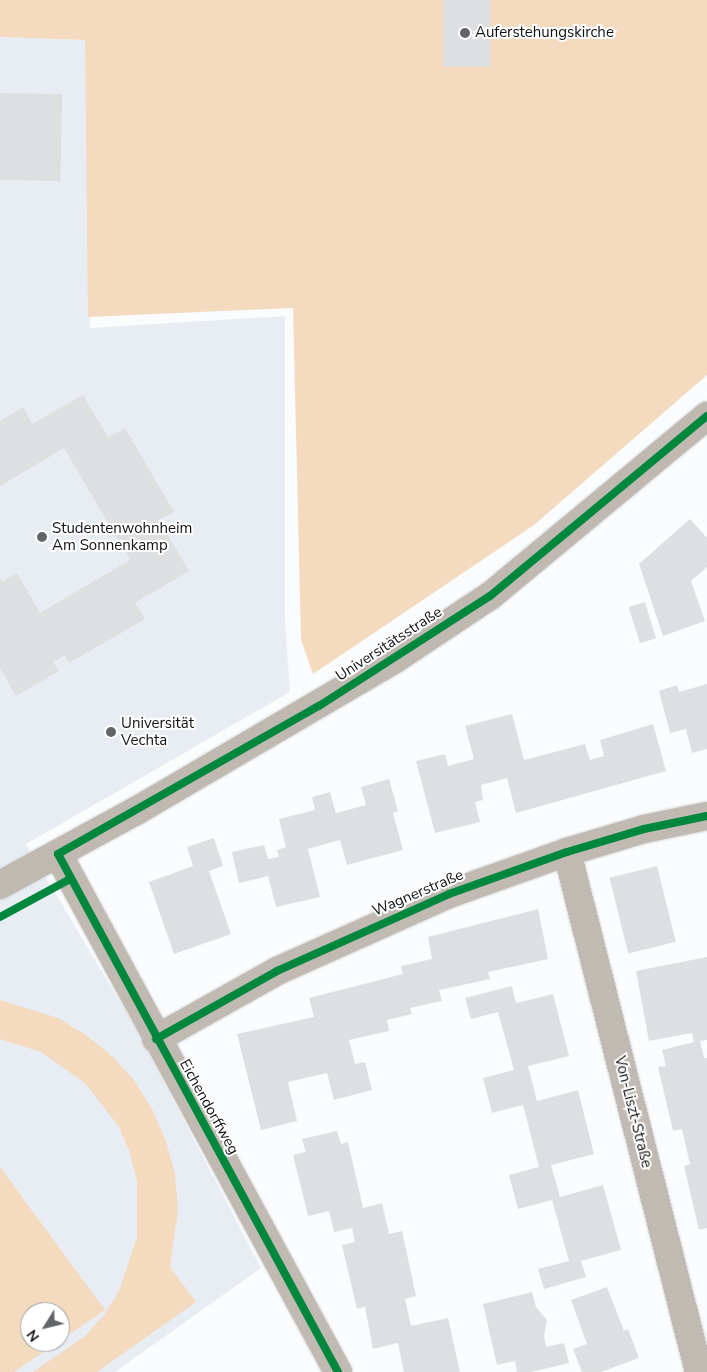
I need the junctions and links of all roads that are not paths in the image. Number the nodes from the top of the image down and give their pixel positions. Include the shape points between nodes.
1 (707, 416) edge
2 (707, 816) edge
3 (567, 852) junction
4 (58, 854) junction
5 (0, 885) edge
6 (156, 1039) junction
7 (338, 1372) edge
8 (699, 1372) edge

1 - 4 street, Universitätsstraße via 490,596 319,706
2 - 3 street, Wagnerstraße via 644,828
3 - 6 street, Wagnerstraße via 449,894 334,944 277,971
3 - 8 street, Von-Liszt-Straße
4 - 5 street, Universitätsstraße
4 - 6 street, Eichendorffweg
6 - 7 street, Eichendorffweg

